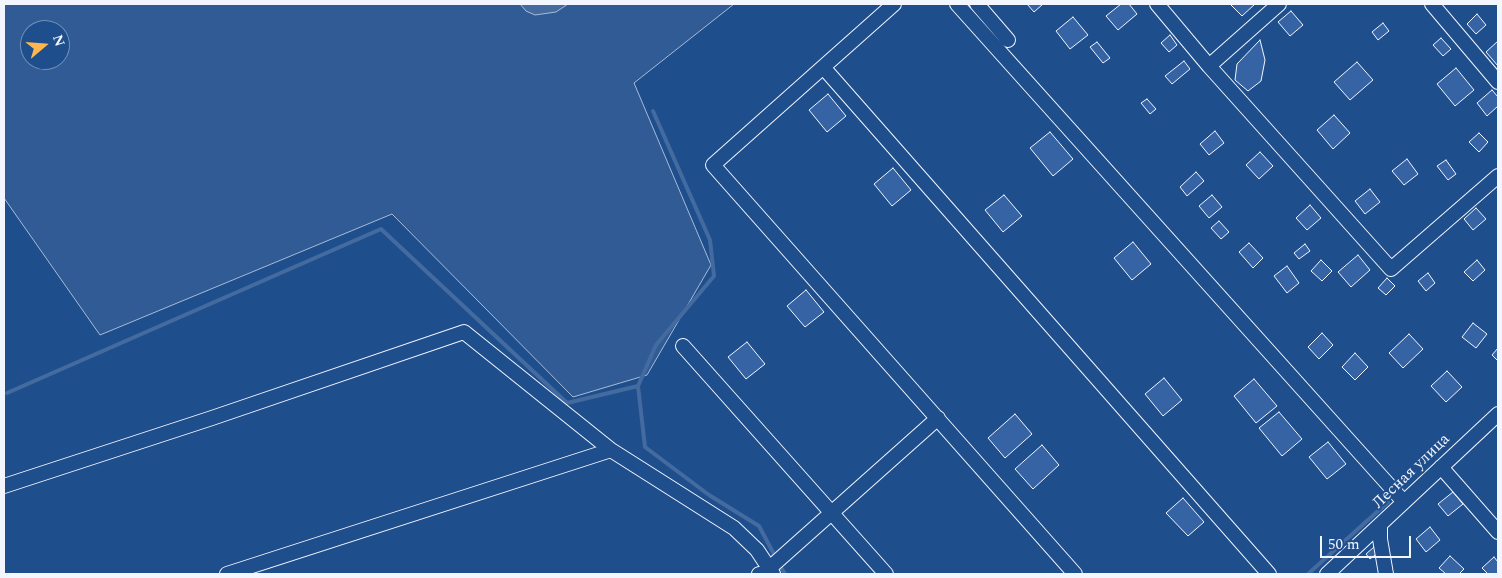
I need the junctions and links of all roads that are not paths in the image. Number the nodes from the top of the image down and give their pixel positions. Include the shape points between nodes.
1 (894, 4) edge
2 (957, 4) edge
3 (977, 4) edge
4 (1157, 4) edge
5 (1279, 4) edge
6 (1432, 4) edge
7 (1008, 40) dead end
8 (1209, 66) junction
9 (824, 67) junction
10 (1498, 82) edge
11 (1498, 176) edge
12 (683, 346) dead end
13 (1498, 414) edge
14 (938, 418) junction
15 (610, 450) junction
16 (1441, 467) junction
17 (4, 486) edge
18 (1404, 502) junction
19 (831, 513) junction
20 (1380, 526) junction
21 (1498, 532) edge
22 (767, 572) edge
23 (227, 574) edge
24 (886, 574) edge
25 (1075, 574) edge
26 (1269, 574) edge
27 (1327, 574) edge
28 (1386, 574) edge

1 - 9 street
2 - 18 street
3 - 7 street
4 - 8 street
5 - 8 street
6 - 10 street
8 - 11 street via 1392,269
9 - 14 street via 713,164
9 - 26 street
12 - 19 street
13 - 16 street, Лесная улица
14 - 19 street
14 - 25 street
15 - 17 street via 464,332
15 - 22 street via 734,528 757,550
15 - 23 street
16 - 18 street, Лесная улица
16 - 21 street
18 - 20 street, Лесная улица
19 - 22 street
19 - 24 street
20 - 27 street, Лесная улица
20 - 28 street

